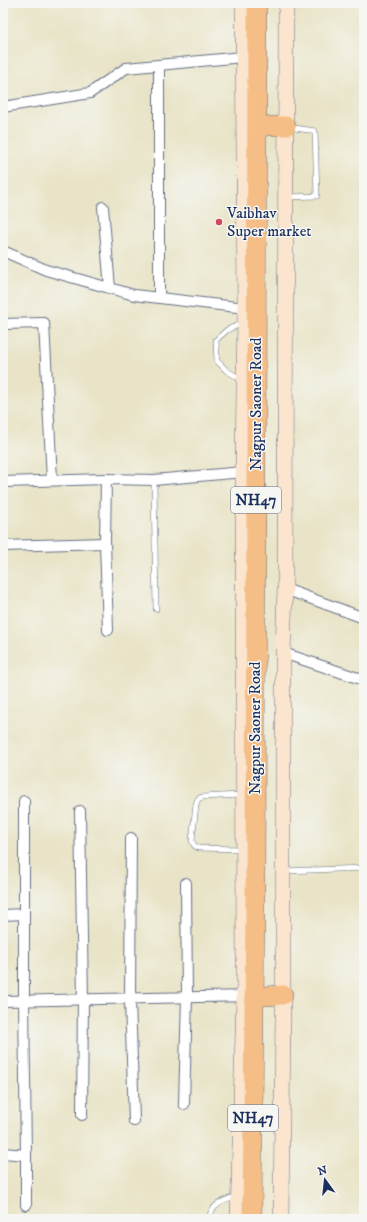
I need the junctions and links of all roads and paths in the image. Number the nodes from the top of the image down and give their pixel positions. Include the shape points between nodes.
1 (243, 3) edge
2 (257, 3) edge
3 (284, 3) edge
4 (243, 56) junction
5 (159, 65) junction
6 (3, 107) edge
7 (277, 126) junction
8 (286, 197) junction
9 (103, 207) dead end
10 (3, 251) edge
11 (110, 288) junction
12 (159, 298) junction
13 (245, 315) junction
14 (3, 324) edge
15 (244, 380) junction
16 (243, 472) junction
17 (106, 479) junction
18 (52, 480) junction
19 (154, 480) junction
20 (3, 482) edge
21 (105, 543) junction
22 (3, 546) edge
23 (285, 589) junction
24 (156, 609) dead end
25 (364, 618) edge
26 (108, 630) dead end
27 (283, 653) junction
28 (364, 680) edge
29 (243, 795) junction
30 (24, 801) dead end
31 (80, 810) dead end
32 (131, 838) dead end
33 (243, 849) junction
34 (364, 868) edge
35 (283, 872) junction
36 (186, 883) dead end
37 (24, 914) junction
38 (3, 915) edge
39 (283, 995) junction
40 (254, 996) junction
41 (187, 997) junction
42 (130, 999) junction
43 (83, 1000) junction
44 (24, 1001) junction
45 (3, 1002) edge
46 (259, 1017) junction
47 (184, 1104) dead end
48 (82, 1115) dead end
49 (134, 1121) dead end
50 (3, 1153) edge
51 (26, 1155) junction
52 (238, 1196) junction
53 (26, 1205) dead end
54 (209, 1219) edge
55 (238, 1219) edge
56 (252, 1219) edge
57 (262, 1219) edge
58 (281, 1219) edge

1 - 4 street
2 - 40 highway, Nagpur Saoner Road / NH47
3 - 7 highway, Nagpur Saoner Road / NH47
4 - 5 street
4 - 13 street
5 - 6 street via 126,68 90,93
5 - 12 street
7 - 8 street
7 - 8 lane via 316,131 317,196
7 - 40 highway, Nagpur Saoner Road / NH47
8 - 23 street
9 - 11 street
10 - 11 street via 46,270
11 - 12 street via 134,295
12 - 13 street
13 - 15 street
13 - 15 lane via 216,340 217,361 227,371
14 - 18 street via 44,323
15 - 16 street
16 - 19 street
16 - 29 street
17 - 18 street
17 - 19 street
17 - 21 street
18 - 20 street
19 - 24 lane
21 - 22 street
21 - 26 street
23 - 25 street
23 - 27 street
27 - 28 street
27 - 35 street
29 - 33 street
29 - 33 lane via 198,799 192,841 198,848
30 - 37 street
31 - 43 street
32 - 42 street
33 - 40 street
34 - 35 lane
35 - 39 street
36 - 41 street
37 - 38 street
37 - 44 street
39 - 40 highway
39 - 58 street
40 - 41 street
40 - 46 highway, NH47
40 - 52 street
41 - 42 street
41 - 47 street
42 - 43 street
42 - 49 street
43 - 44 street
43 - 48 street
44 - 45 street
44 - 51 street
46 - 56 highway, NH47
46 - 57 highway, NH47
50 - 51 street
51 - 53 street
52 - 54 lane via 214,1207
52 - 55 street

